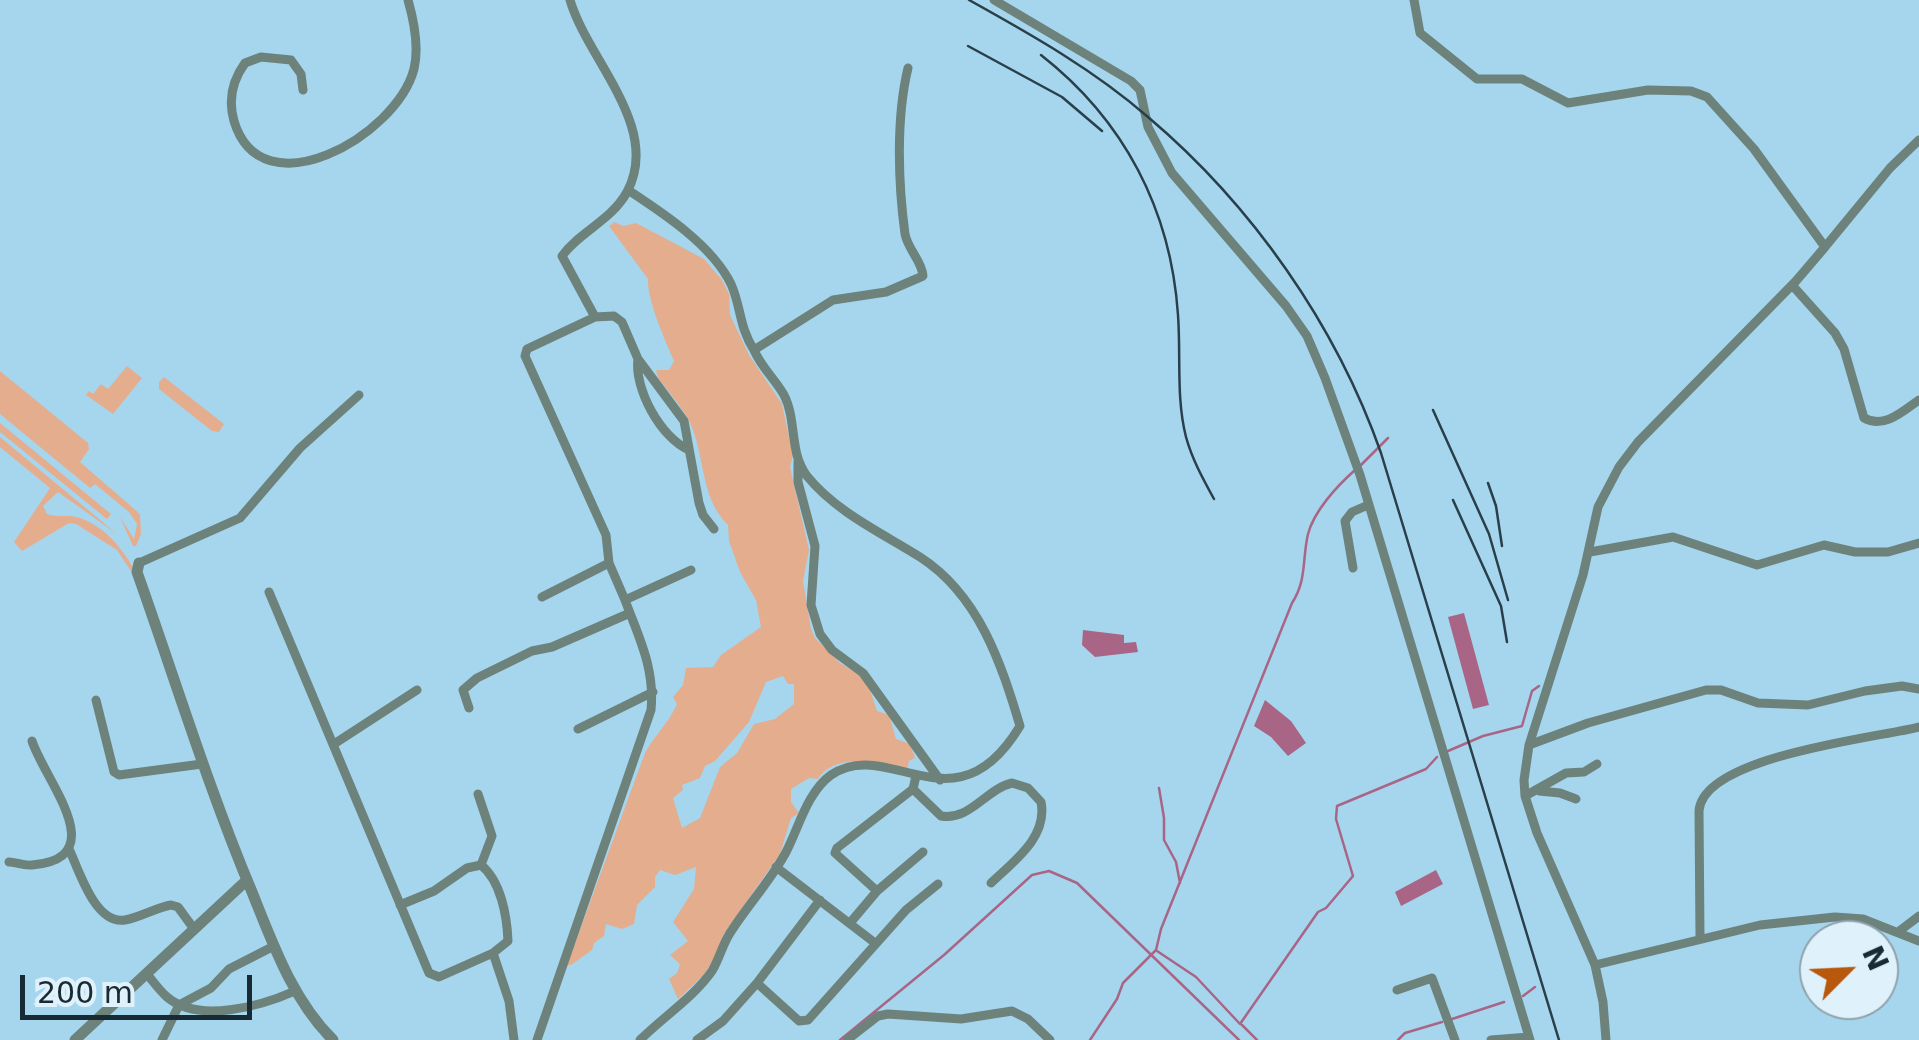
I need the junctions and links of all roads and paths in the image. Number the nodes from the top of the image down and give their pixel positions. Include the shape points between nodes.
1 (408, 0) edge
2 (570, 0) edge
3 (994, 0) edge
4 (1414, 0) edge
5 (908, 68) dead end
6 (303, 90) dead end
7 (1919, 140) edge
8 (628, 190) junction
9 (1825, 246) junction
10 (1792, 285) junction
11 (595, 318) junction
12 (754, 350) junction
13 (638, 359) junction
14 (359, 395) dead end
15 (1919, 400) edge
16 (689, 450) junction
17 (798, 461) junction
18 (1368, 505) junction
19 (714, 530) dead end
20 (1919, 543) edge
21 (1590, 552) junction
22 (609, 562) junction
23 (139, 563) joint
24 (1354, 568) dead end
25 (690, 570) dead end
26 (269, 592) dead end
27 (542, 597) dead end
28 (625, 600) junction
29 (630, 613) junction
30 (1919, 689) edge
31 (417, 690) dead end
32 (653, 692) junction
33 (96, 700) dead end
34 (469, 708) dead end
35 (1918, 727) edge
36 (578, 729) dead end
37 (32, 741) dead end
38 (334, 744) junction
39 (1529, 745) junction
40 (202, 764) junction
41 (1597, 764) dead end
42 (916, 776) junction
43 (940, 780) junction
44 (913, 790) junction
45 (1539, 790) junction
46 (478, 794) dead end
47 (1525, 796) junction
48 (1576, 799) dead end
49 (69, 850) junction
50 (923, 852) dead end
51 (8, 862) dead end
52 (481, 864) junction
53 (776, 867) junction
54 (246, 880) junction
55 (991, 883) dead end
56 (938, 884) dead end
57 (877, 891) junction
58 (820, 900) junction
59 (400, 905) junction
60 (1919, 916) edge
61 (1807, 920) edge
62 (1868, 920) edge
63 (1799, 921) edge
64 (850, 923) junction
65 (194, 929) junction
66 (1899, 931) edge
67 (1700, 938) junction
68 (875, 943) junction
69 (274, 946) junction
70 (494, 953) junction
71 (1595, 965) junction
72 (146, 974) junction
73 (758, 983) junction
74 (1397, 990) dead end
75 (295, 991) junction
76 (179, 1005) junction
77 (1530, 1039) edge
78 (76, 1040) edge
79 (162, 1040) edge
80 (332, 1040) edge
81 (514, 1040) edge
82 (537, 1040) edge
83 (640, 1040) edge
84 (698, 1040) edge
85 (847, 1040) edge
86 (1050, 1040) edge
87 (1455, 1040) edge
88 (1492, 1040) edge
89 (1606, 1040) edge

1 - 6 street via 415,64 382,121 306,163 276,160 242,142 231,98 246,63 290,60
2 - 8 street via 637,144
3 - 18 street via 1140,90 1148,127 1172,174 1306,336
4 - 9 street via 1420,32 1477,79 1522,79 1568,103 1648,90 1707,97
5 - 12 street via 900,109 906,237 923,276 886,292 833,300
7 - 9 street
8 - 11 street via 562,256
8 - 12 street via 682,226 723,273
9 - 10 street
10 - 15 street via 1844,349 1864,418 1884,422
10 - 21 street via 1618,467 1598,507
11 - 13 street via 622,322
11 - 22 street via 527,349 525,356 606,535
12 - 17 street via 785,397
13 - 16 street via 684,421
13 - 16 street via 639,383 658,418
14 - 23 street via 300,448 240,518
16 - 19 street via 698,504
17 - 43 street via 815,546 811,606 820,634 863,673
17 - 43 street via 863,524 948,580 991,642 1020,726 996,758 954,780
18 - 24 street via 1345,521
18 - 77 street
20 - 21 street via 1888,552 1824,545 1757,564 1672,536
21 - 39 street
22 - 27 street
22 - 28 street
23 - 40 street
25 - 28 street
26 - 38 street
28 - 29 street
29 - 32 street via 650,662
29 - 34 street via 477,678 464,690
30 - 39 street via 1865,691 1808,705 1758,703 1706,690
31 - 38 street
32 - 36 street
32 - 82 street
33 - 40 street via 114,772
35 - 67 street via 1754,764 1710,788 1699,811
37 - 49 street via 74,832
38 - 59 street
39 - 47 street
40 - 54 street
41 - 45 street
42 - 43 street
42 - 44 street
42 - 53 street via 858,766 827,778
44 - 55 street via 951,818 1012,783 1041,802 1042,822 1026,850
44 - 57 street via 836,848
45 - 47 street
45 - 48 street
46 - 52 street via 492,836
47 - 71 street
49 - 51 street via 31,865
49 - 65 street via 104,915 128,920 171,904
50 - 57 street
52 - 59 street
52 - 70 street via 508,916 508,940
53 - 58 street
53 - 83 street via 712,970
54 - 65 street
54 - 69 street
56 - 68 street
57 - 64 street
58 - 64 street
58 - 73 street
59 - 70 street via 433,977
60 - 66 street
61 - 62 street
63 - 67 street
64 - 68 street
65 - 72 street
67 - 71 street
68 - 73 street via 808,1020 799,1021
69 - 75 street
69 - 76 street
70 - 81 street
71 - 89 street
72 - 76 street
72 - 78 street
73 - 84 street
74 - 87 street via 1432,978
75 - 76 street via 230,1010
75 - 80 street
76 - 79 street
77 - 88 street
85 - 86 street via 888,1014 962,1019 1012,1011

